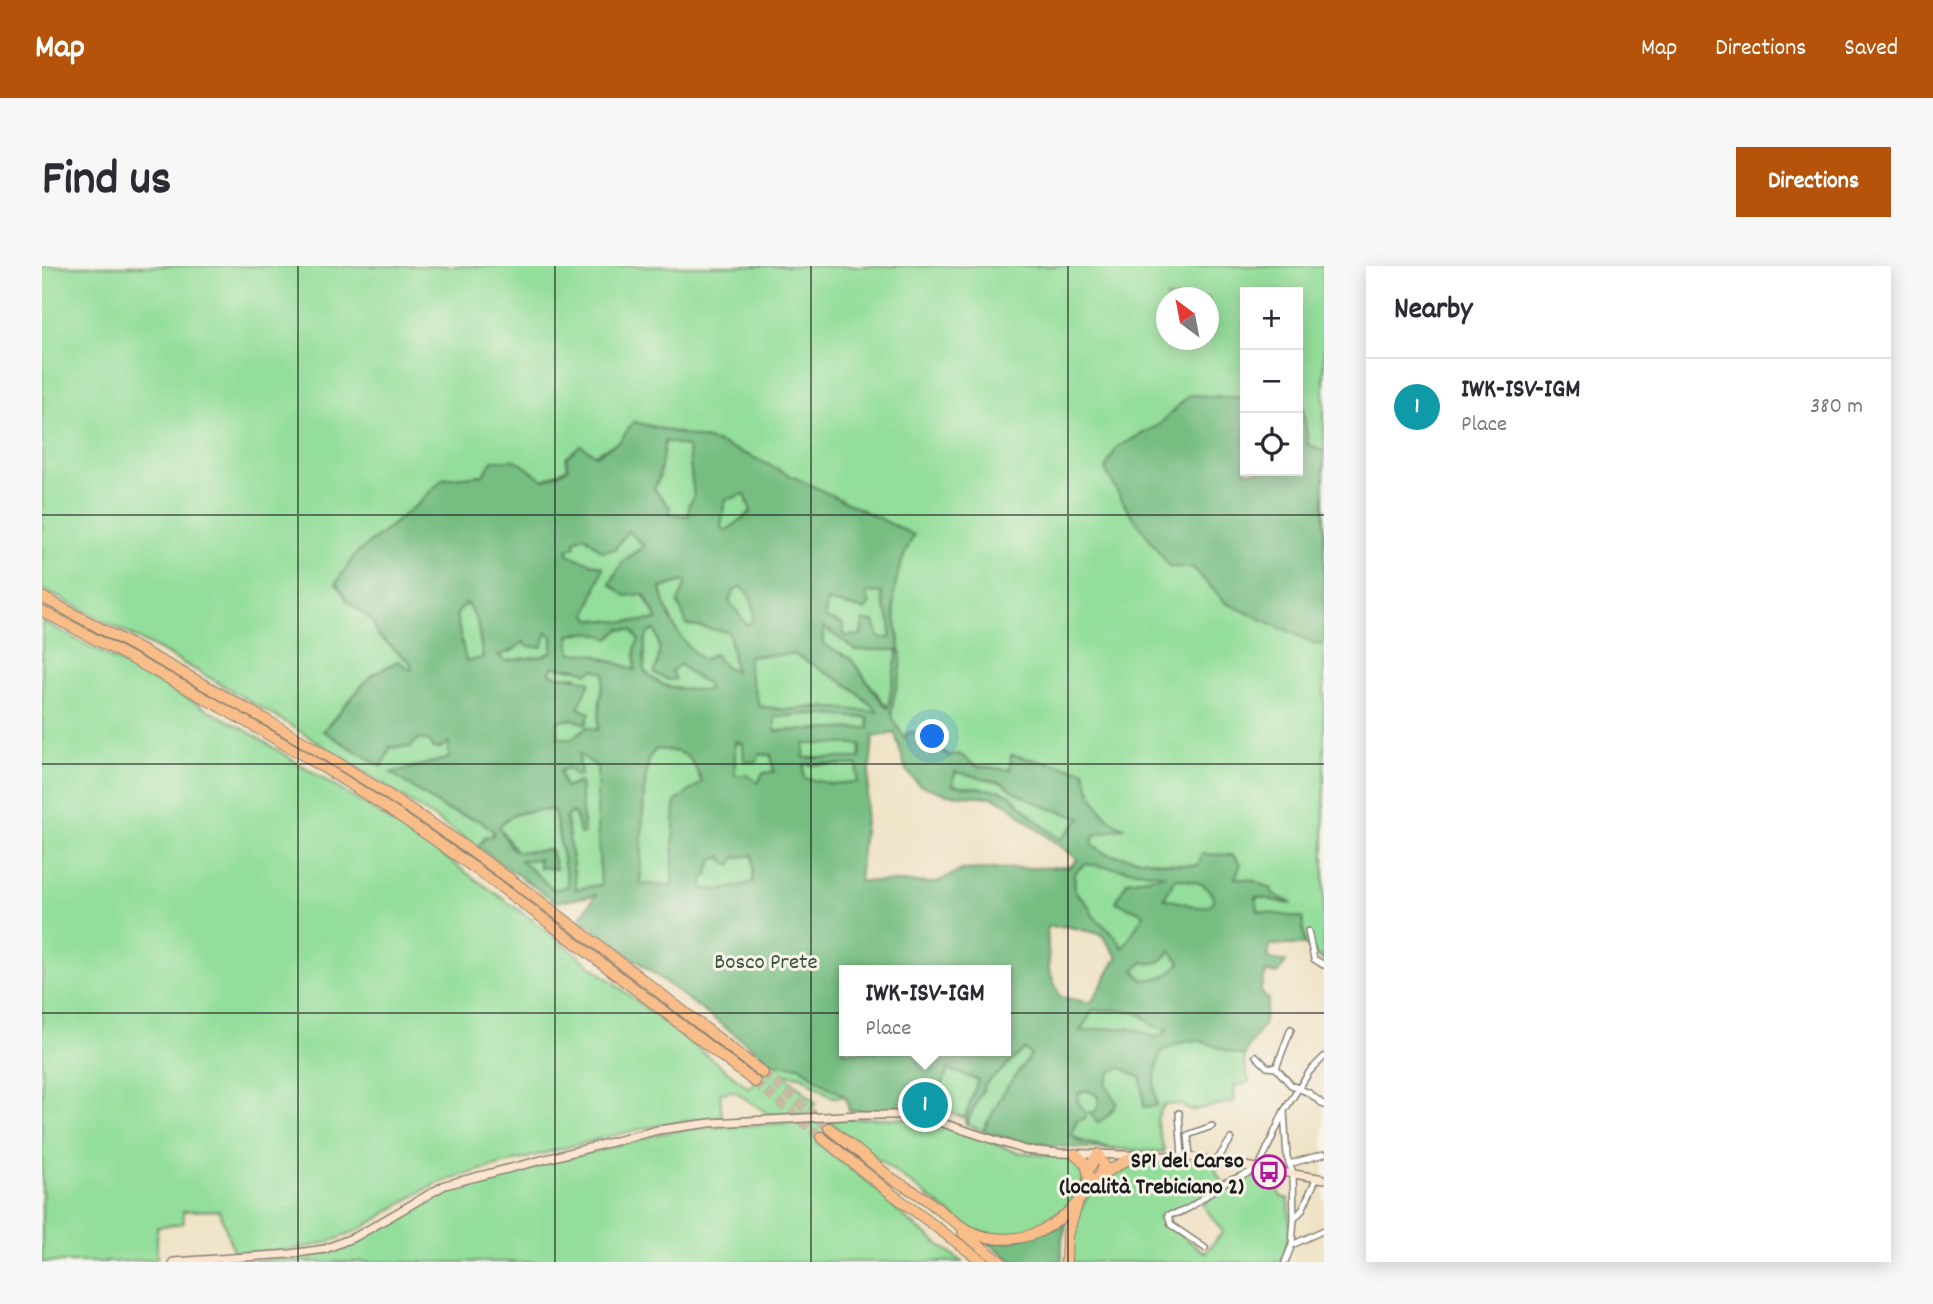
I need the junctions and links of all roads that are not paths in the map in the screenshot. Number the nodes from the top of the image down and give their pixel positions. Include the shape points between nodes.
1 (42, 597) edge
2 (42, 611) edge
3 (1308, 931) dead end
4 (1324, 965) edge
5 (1291, 1029) dead end
6 (1256, 1056) dead end
7 (1324, 1057) edge
8 (1276, 1068) junction
9 (763, 1073) tunnel mouth
10 (755, 1082) tunnel mouth
11 (1298, 1088) junction
12 (1324, 1092) edge
13 (1322, 1103) edge
14 (1284, 1111) junction
15 (1179, 1113) dead end
16 (1212, 1126) dead end
17 (829, 1128) tunnel mouth
18 (821, 1137) tunnel mouth
19 (1231, 1139) dead end
20 (1075, 1154) junction
21 (1098, 1154) junction
22 (1324, 1154) edge
23 (1136, 1155) junction
24 (1186, 1156) junction
25 (1217, 1160) junction
26 (1289, 1164) junction
27 (1259, 1167) junction
28 (1088, 1170) junction
29 (1293, 1173) junction
30 (1101, 1175) junction
31 (891, 1178) junction
32 (1321, 1178) edge
33 (884, 1188) junction
34 (1082, 1196) junction
35 (1294, 1219) junction
36 (1324, 1230) edge
37 (1292, 1245) junction
38 (1205, 1248) dead end
39 (173, 1262) edge
40 (971, 1262) edge
41 (983, 1262) edge
42 (1002, 1262) edge
43 (1066, 1262) edge
44 (1285, 1262) edge

1 - 9 highway via 230,698 385,792 530,893
2 - 10 highway via 223,707 379,803 524,903
3 - 4 street via 1314,959
5 - 8 street
6 - 8 street via 1267,1067
7 - 11 street
8 - 11 street
11 - 13 street
11 - 14 street
12 - 13 street
14 - 26 street
14 - 27 street
15 - 24 street
16 - 24 street via 1188,1135
17 - 31 highway
18 - 33 highway
19 - 25 street
20 - 21 main road
20 - 28 highway
20 - 39 main road via 1017,1148 918,1115 692,1124 445,1185 357,1236 325,1249
21 - 23 main road
21 - 28 highway
21 - 30 highway via 1104,1165
22 - 26 street
23 - 24 main road
23 - 30 highway
24 - 25 main road
25 - 27 main road
26 - 29 street
27 - 29 main road
27 - 38 street via 1168,1215 1171,1225
28 - 34 highway
29 - 32 main road
29 - 35 street
30 - 34 highway
31 - 34 highway via 968,1231 993,1238 1036,1233 1059,1220
31 - 42 highway
32 - 35 street
33 - 40 highway
33 - 41 highway
34 - 43 highway via 1067,1236
35 - 37 street
36 - 37 street
37 - 44 street

